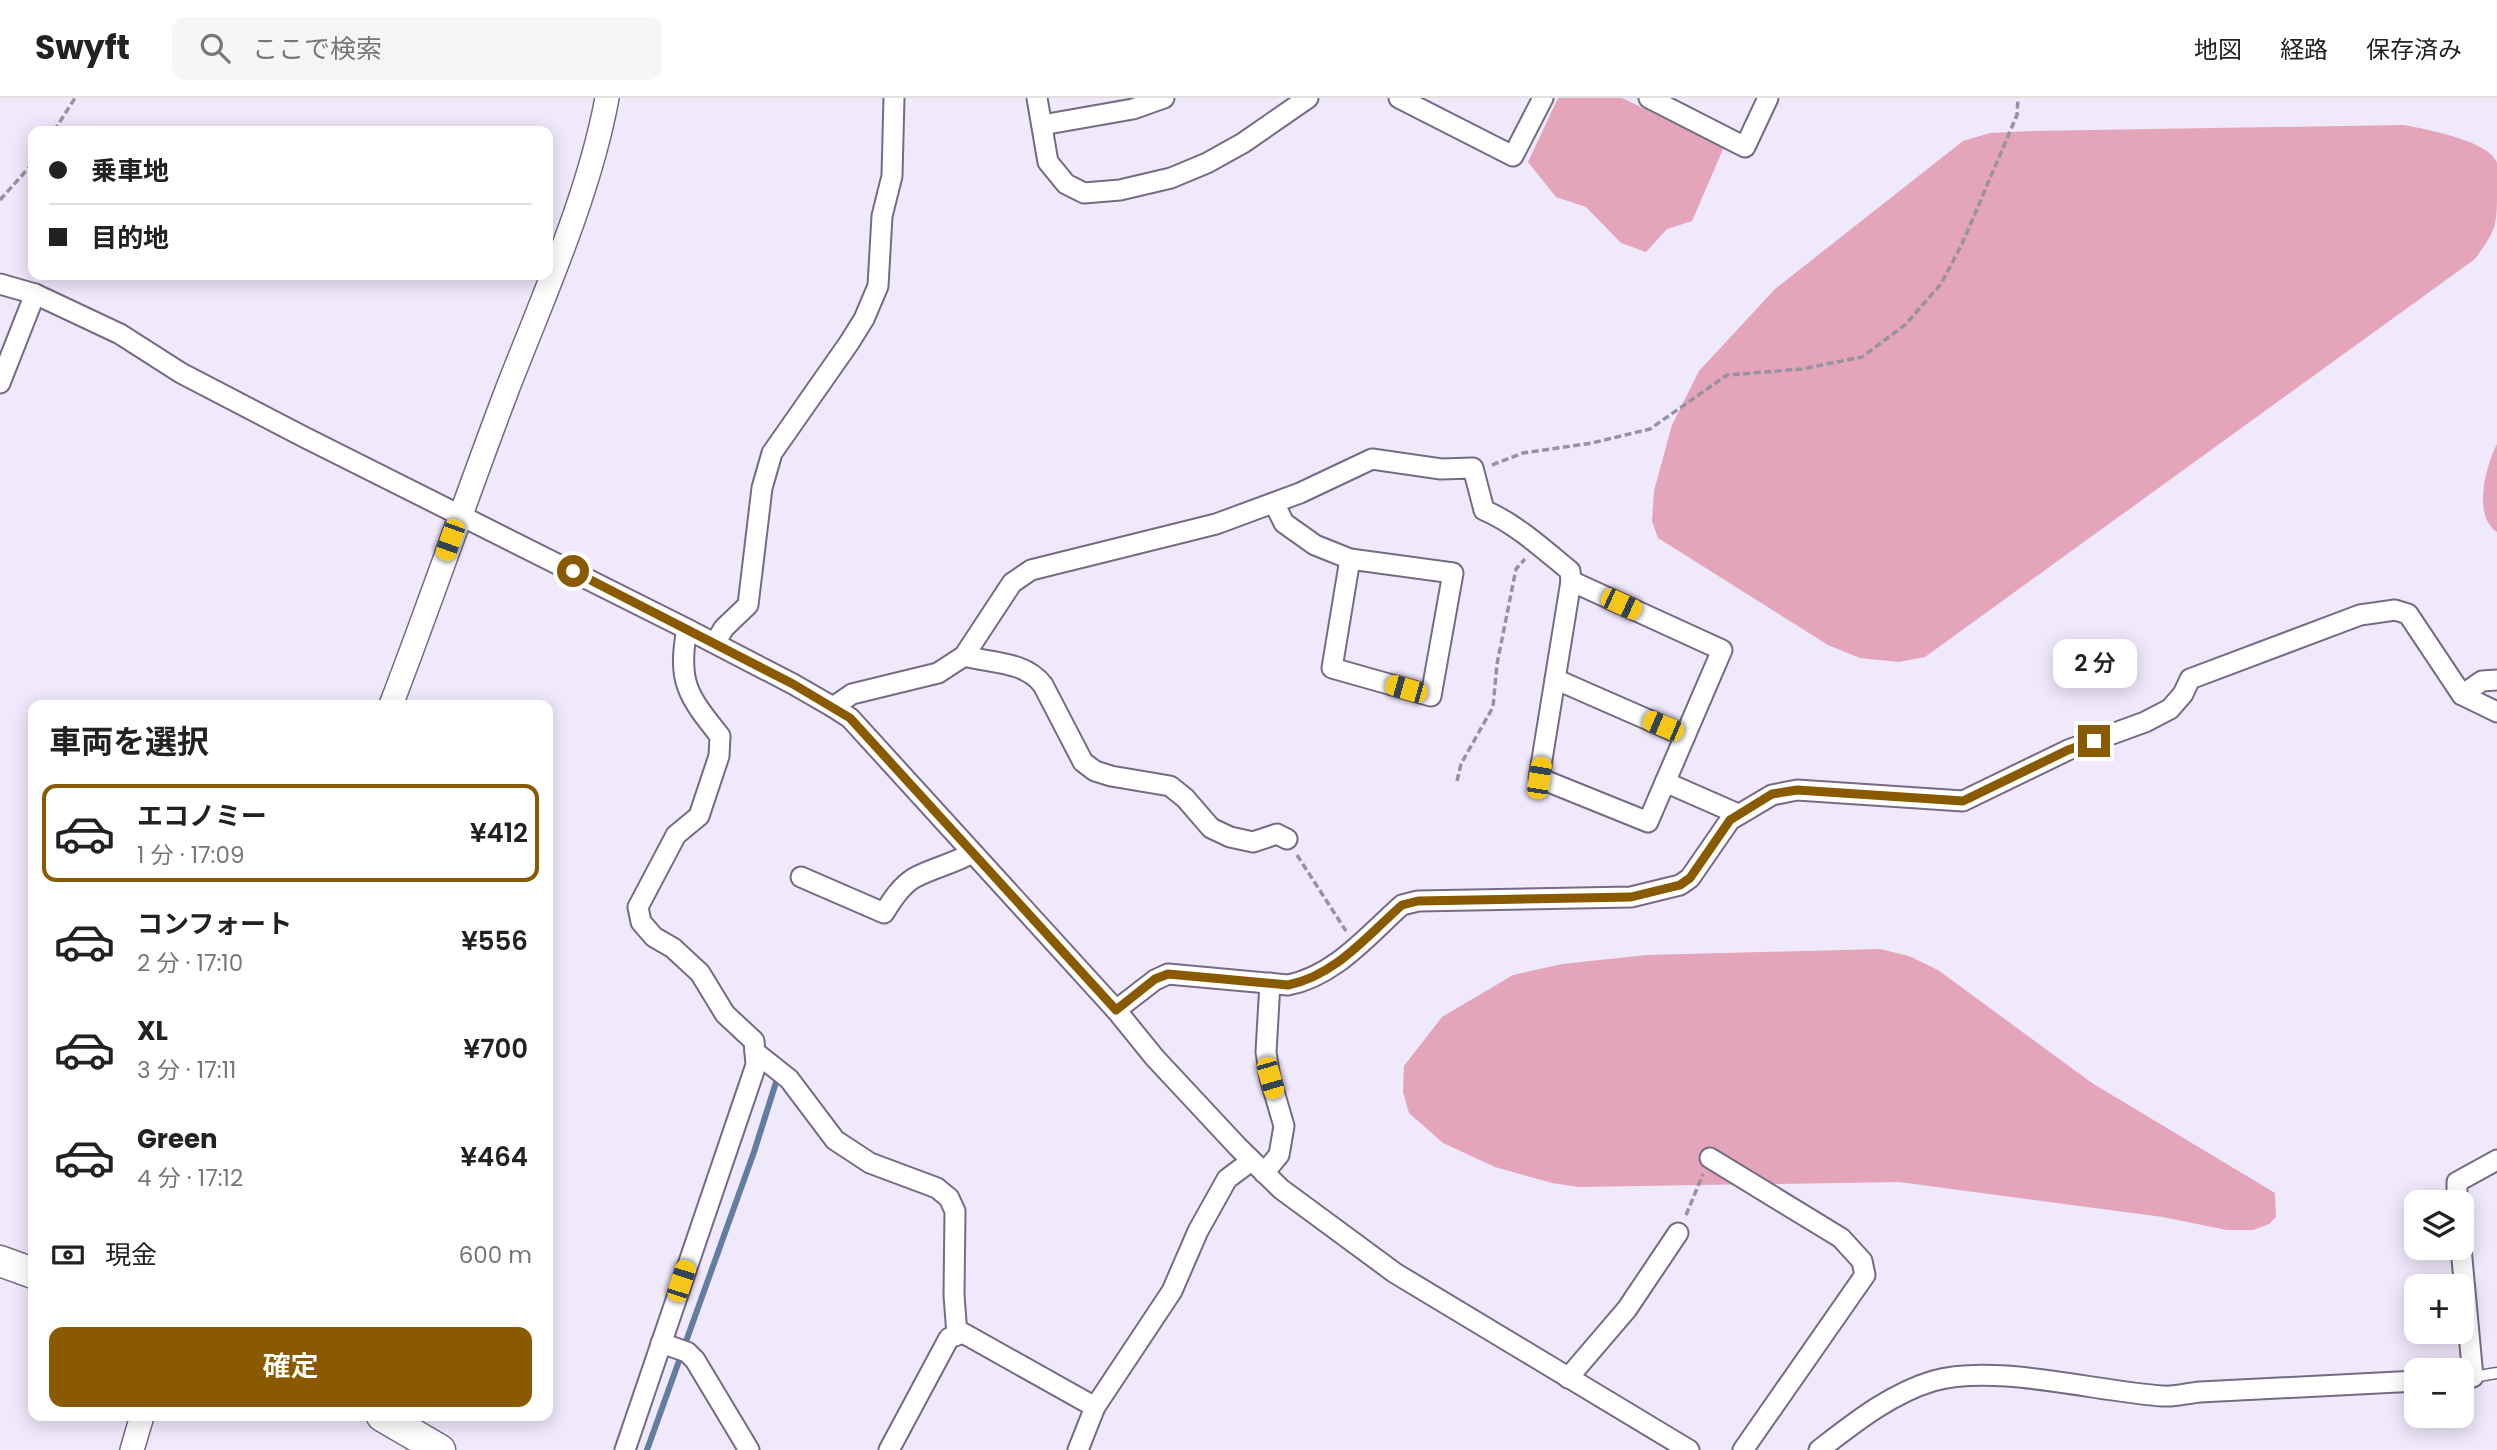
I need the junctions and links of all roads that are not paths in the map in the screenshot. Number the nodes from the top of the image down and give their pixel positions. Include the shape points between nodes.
1 (607, 98) edge
2 (894, 98) edge
3 (1037, 98) edge
4 (1164, 98) edge
5 (1308, 98) edge
6 (1399, 98) edge
7 (1543, 98) edge
8 (1649, 98) edge
9 (1769, 98) edge
10 (1042, 125) junction
11 (553, 273) edge
12 (550, 280) edge
13 (0, 284) edge
14 (35, 294) junction
15 (0, 383) edge
16 (1274, 503) junction
17 (460, 514) junction
18 (1350, 559) junction
19 (1571, 581) junction
20 (687, 629) junction
21 (715, 643) junction
22 (964, 656) junction
23 (1555, 679) junction
24 (2497, 680) edge
25 (2462, 695) junction
26 (393, 700) edge
27 (832, 707) junction
28 (2497, 712) edge
29 (1685, 736) junction
30 (1665, 782) junction
31 (1738, 814) junction
32 (1287, 839) road end
33 (972, 853) junction
34 (801, 877) dead end
35 (1270, 983) junction
36 (1116, 1010) junction
37 (755, 1052) junction
38 (1710, 1158) road end
39 (2497, 1160) edge
40 (1257, 1167) junction
41 (2457, 1190) edge
42 (1678, 1233) road end
43 (2462, 1260) edge
44 (0, 1261) edge
45 (28, 1271) edge
46 (957, 1335) junction
47 (661, 1343) junction
48 (2467, 1358) edge
49 (2497, 1373) edge
50 (2474, 1377) edge
51 (1568, 1378) junction
52 (2404, 1382) edge
53 (1094, 1407) junction
54 (141, 1421) edge
55 (391, 1421) edge
56 (132, 1450) edge
57 (440, 1450) edge
58 (625, 1450) edge
59 (749, 1450) edge
60 (890, 1450) edge
61 (1079, 1450) edge
62 (1689, 1450) edge
63 (1743, 1450) edge
64 (1819, 1450) edge

1 - 11 street
2 - 21 street via 892,176 882,216 878,286 849,343 772,453 762,488 748,605
3 - 10 street
4 - 10 street via 1133,109
5 - 10 street via 1243,144 1207,163 1171,178 1120,190 1084,193 1066,184 1048,162
6 - 7 street via 1513,156
8 - 9 street via 1745,147
12 - 17 street
13 - 14 street
14 - 15 street
14 - 17 street via 120,334 193,379
16 - 18 street via 1284,523 1315,545
16 - 19 street via 1372,460 1441,469 1473,468 1484,510 1504,519 1570,571
16 - 22 street via 1216,524 1031,570 1012,583
17 - 20 street
17 - 26 street
18 - 18 street via 1453,573 1431,696 1332,668
19 - 23 street
19 - 29 street via 1722,650
20 - 21 street
20 - 37 street via 684,680 693,703 720,736 719,756 699,817 676,835 638,907 641,922 654,937 700,972 725,1014 754,1041
21 - 27 street
22 - 27 street via 938,673 852,694
22 - 32 street via 1006,663 1035,675 1083,762 1095,771 1170,786 1211,828 1230,837 1253,842 1276,834
23 - 29 street
23 - 30 street via 1539,778 1648,822
24 - 25 street via 2482,681
25 - 28 street
25 - 31 street via 2408,614 2395,610 2360,615 2190,679 2170,709 2068,750 1963,801 1797,790 1772,794
27 - 33 street via 850,718
29 - 30 street
30 - 31 street
31 - 35 street via 1680,885 1631,897 1418,901 1402,905 1330,969 1303,982
33 - 34 street via 914,879 894,896 884,913
33 - 36 street
35 - 36 street via 1168,974
35 - 40 street via 1266,1052 1284,1126 1283,1141 1279,1155
36 - 40 street
37 - 46 street via 789,1079 835,1140 870,1163 937,1188 949,1198 955,1211
37 - 47 street via 756,1065
38 - 63 street via 1841,1238 1862,1261 1865,1275
39 - 41 street via 2457,1182
40 - 51 street via 1395,1273
40 - 53 street via 1227,1179 1172,1291
42 - 51 street via 1627,1308
43 - 48 street
44 - 45 main road
46 - 53 street via 963,1332
46 - 60 street via 949,1338
47 - 58 street
47 - 59 street via 687,1352 695,1360
49 - 50 lane
51 - 62 street
52 - 64 street via 2166,1396 1967,1376 1934,1381 1893,1398
53 - 61 street
54 - 56 street
55 - 57 main road

